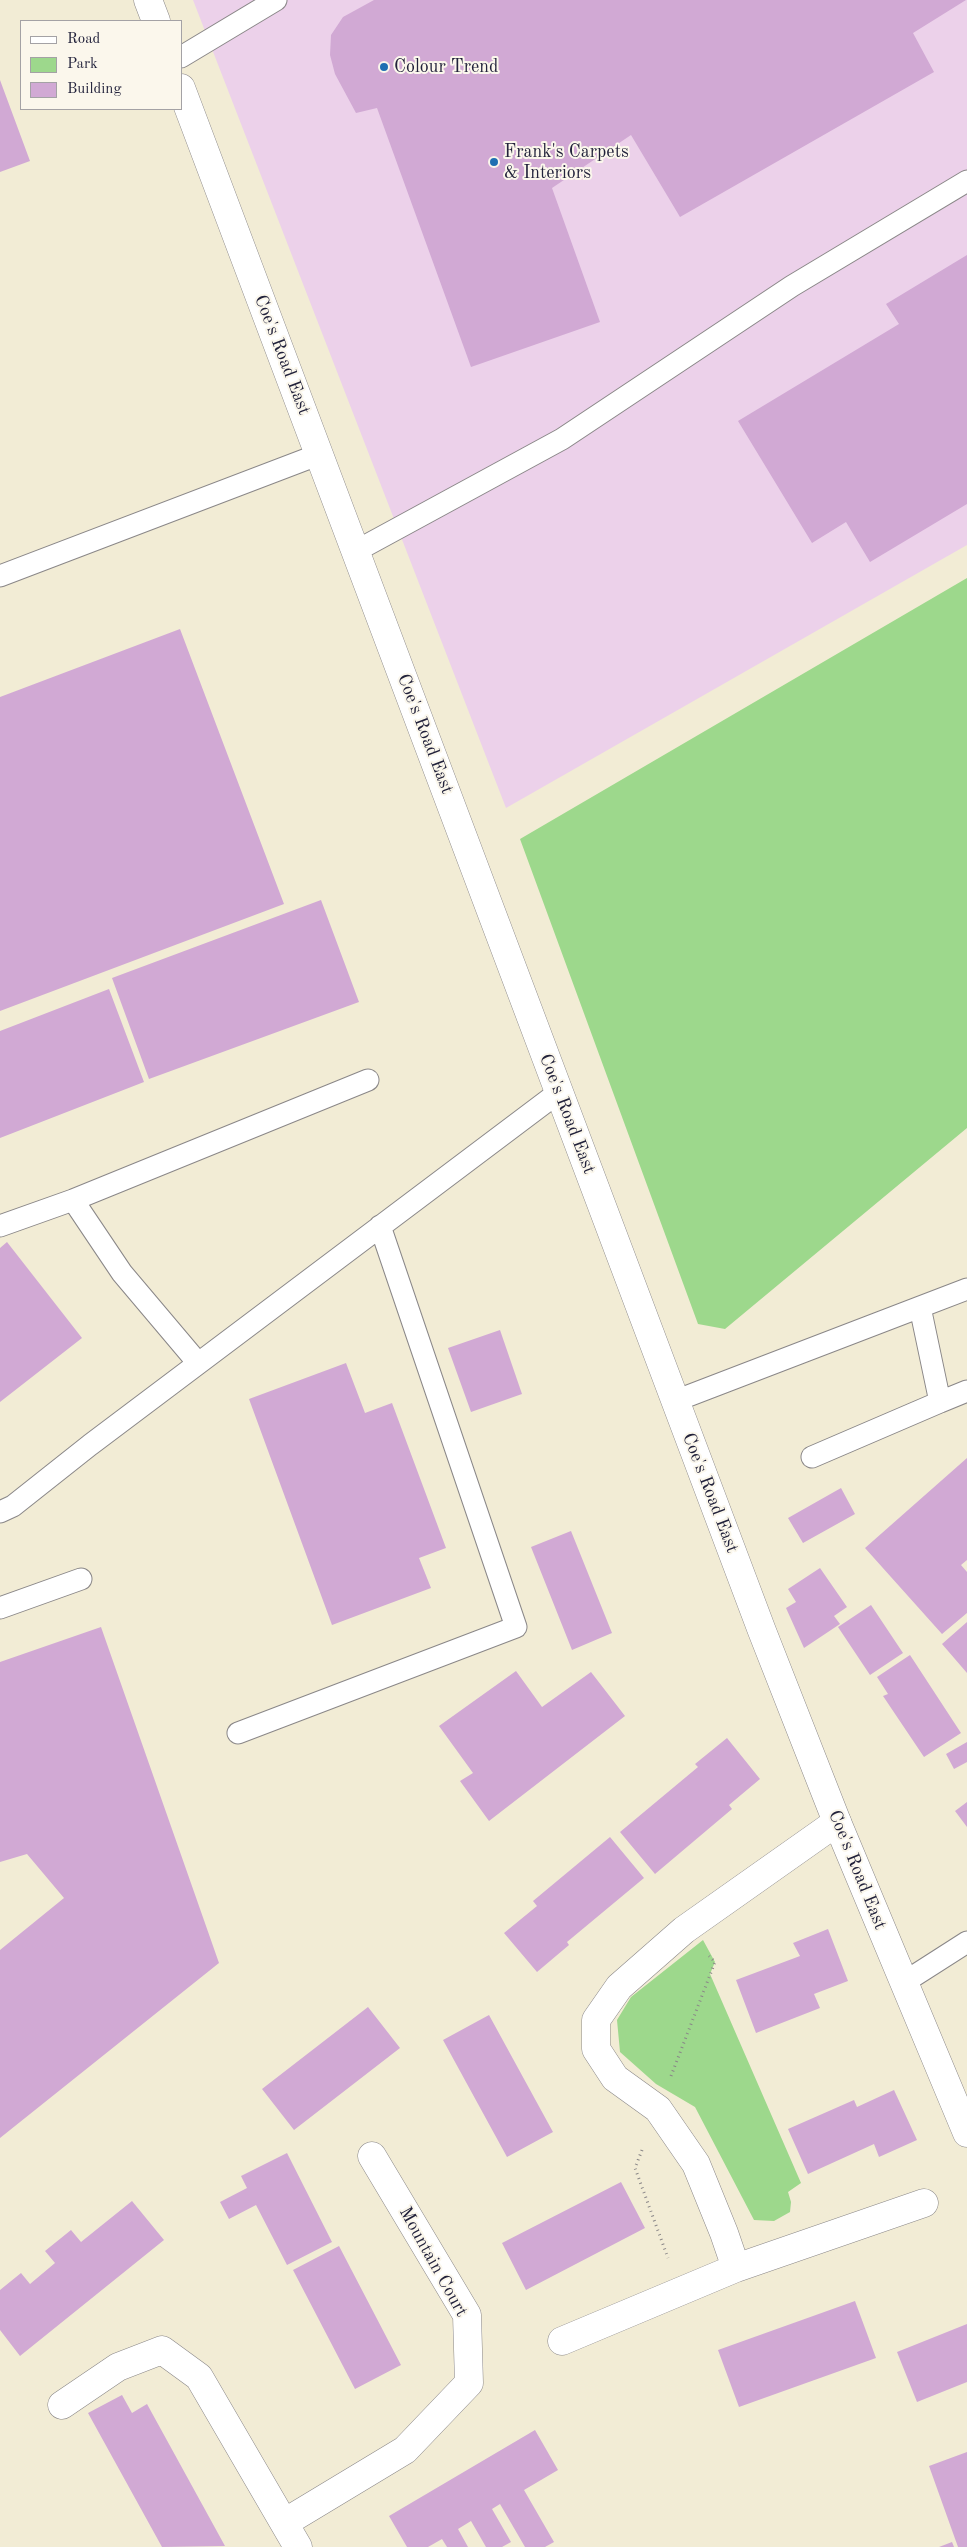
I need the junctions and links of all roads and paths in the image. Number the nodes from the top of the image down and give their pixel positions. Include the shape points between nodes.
1 (148, 0) edge
2 (271, 4) edge
3 (156, 20) edge
4 (182, 56) edge
5 (182, 91) edge
6 (967, 181) edge
7 (320, 454) junction
8 (356, 551) junction
9 (0, 576) edge
10 (368, 1080) dead end
11 (559, 1092) junction
12 (73, 1200) junction
13 (0, 1226) edge
14 (380, 1226) junction
15 (967, 1289) edge
16 (920, 1307) junction
17 (198, 1363) junction
18 (967, 1391) edge
19 (675, 1401) junction
20 (940, 1402) junction
21 (812, 1457) dead end
22 (0, 1512) edge
23 (81, 1579) dead end
24 (0, 1608) edge
25 (238, 1733) dead end
26 (837, 1822) junction
27 (967, 1942) edge
28 (903, 1982) junction
29 (967, 2134) edge
30 (372, 2156) dead end
31 (924, 2203) dead end
32 (736, 2268) junction
33 (562, 2341) dead end
34 (62, 2406) dead end
35 (284, 2523) junction
36 (298, 2547) edge

1 - 3 street
2 - 4 lane
5 - 7 street, Coe's Road East
6 - 8 lane via 792,286 562,439
7 - 8 street, Coe's Road East
7 - 9 lane
8 - 11 street, Coe's Road East
10 - 12 lane
11 - 14 lane
11 - 19 street, Coe's Road East
12 - 13 lane
12 - 17 lane via 122,1272
14 - 17 lane
14 - 25 lane via 516,1627
15 - 16 lane
16 - 19 lane
16 - 20 lane
17 - 22 lane via 13,1506
18 - 20 lane
19 - 26 street, Coe's Road East
20 - 21 lane
23 - 24 lane
26 - 28 street, Coe's Road East
26 - 32 street via 684,1930 619,1987 596,2020 596,2049 615,2078 658,2109 696,2164
27 - 28 lane
28 - 29 street, Coe's Road East
30 - 35 street, Mountain Court via 467,2315 469,2383 406,2450
31 - 32 street
32 - 33 street
34 - 35 street via 118,2367 162,2350 199,2377
35 - 36 street

